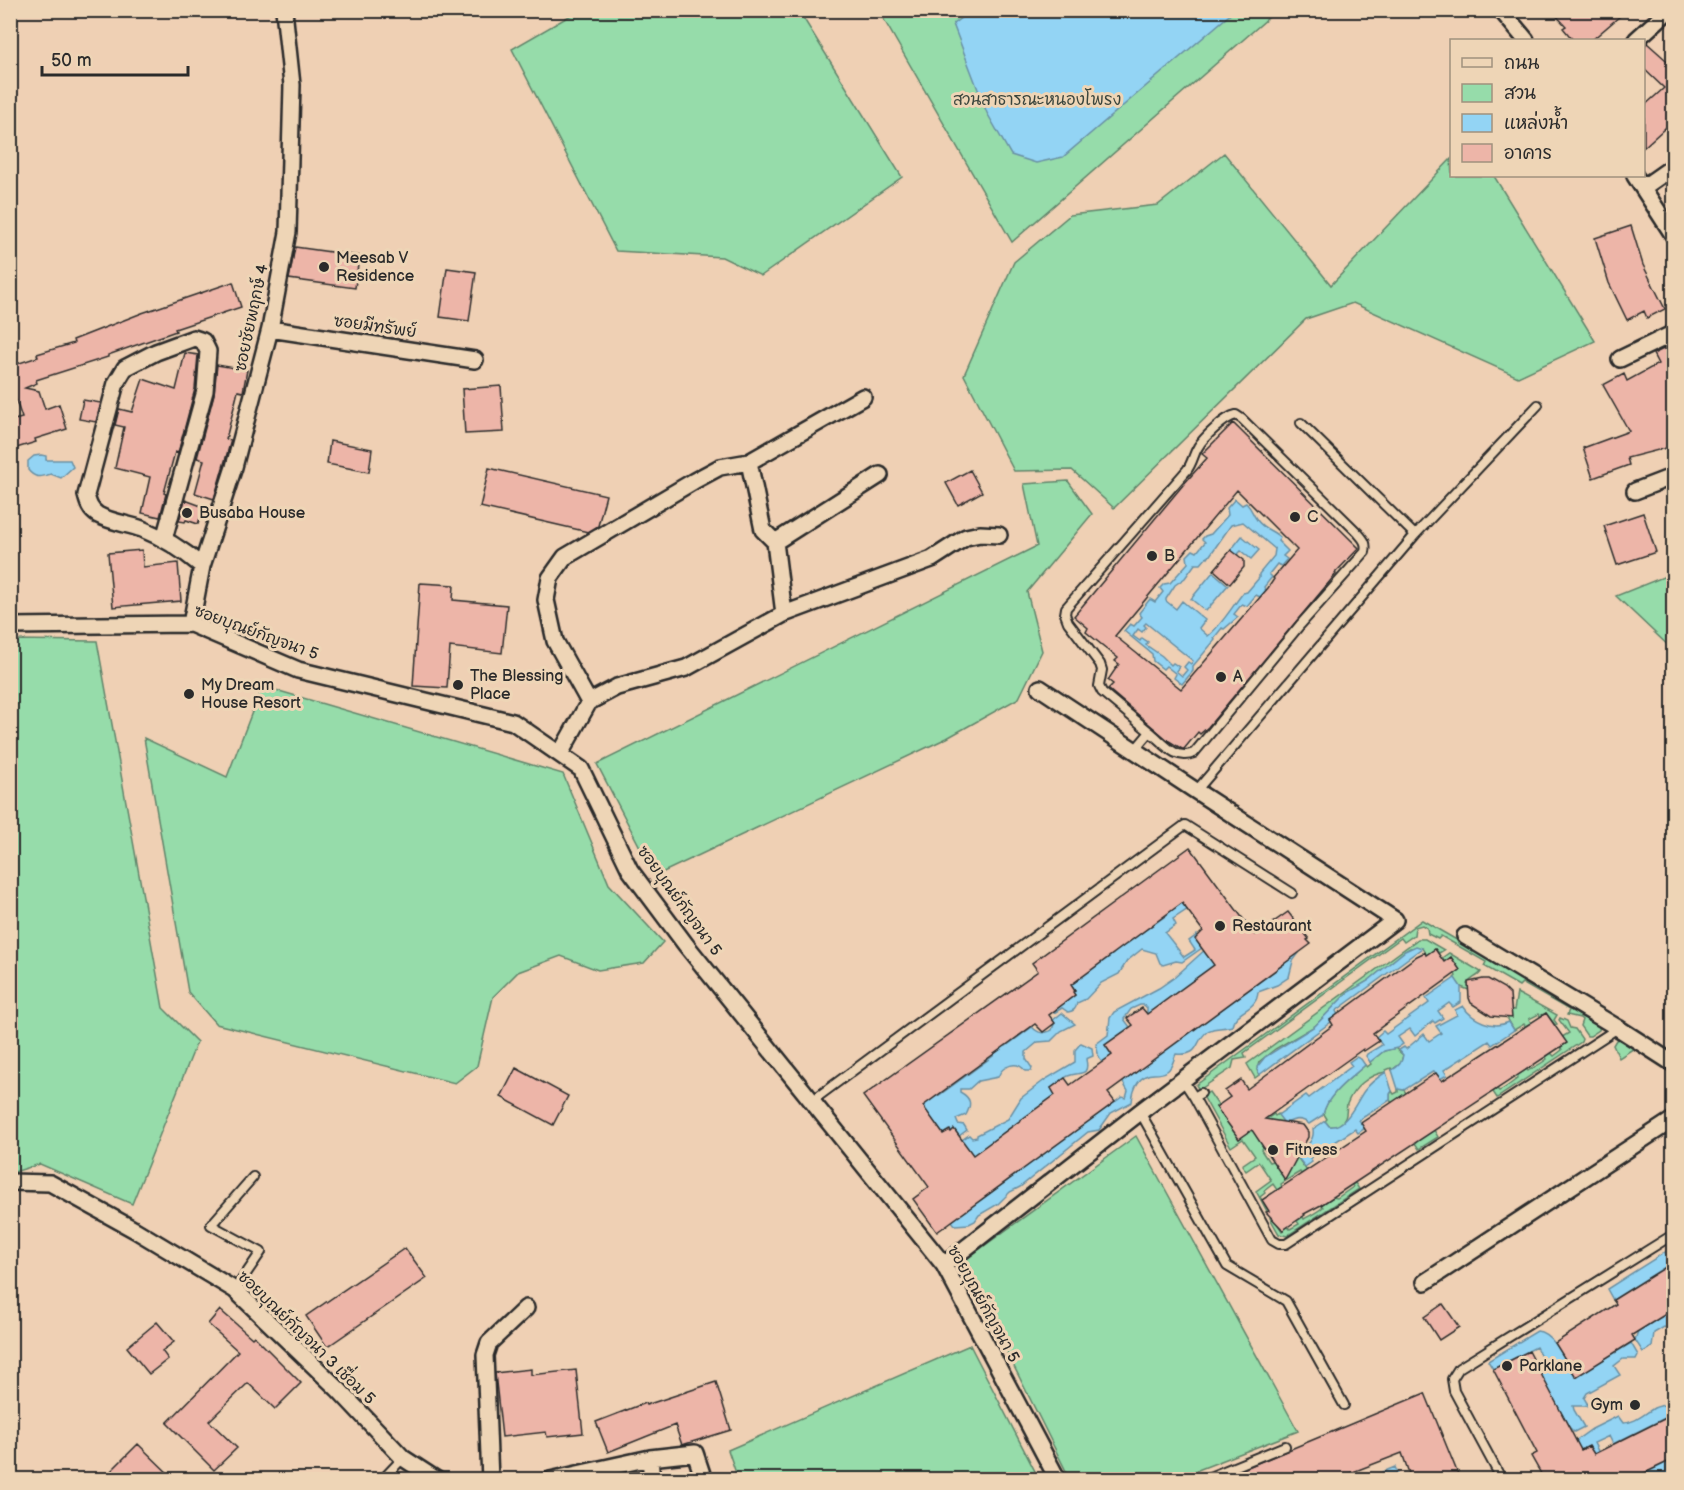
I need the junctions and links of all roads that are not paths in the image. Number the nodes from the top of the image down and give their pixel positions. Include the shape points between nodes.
1 (284, 10) edge
2 (1669, 10) edge
3 (1505, 12) edge
4 (1525, 39) edge
5 (1637, 39) edge
6 (1674, 166) edge
7 (1640, 181) edge
8 (1674, 236) edge
9 (270, 329) junction
10 (1674, 333) edge
11 (1620, 359) dead end
12 (475, 360) dead end
13 (863, 397) dead end
14 (1538, 405) dead end
15 (1301, 423) dead end
16 (749, 462) junction
17 (880, 475) dead end
18 (1674, 476) edge
19 (1635, 491) dead end
20 (999, 535) dead end
21 (1415, 535) junction
22 (164, 540) junction
23 (775, 542) junction
24 (202, 566) junction
25 (784, 614) junction
26 (191, 624) junction
27 (10, 626) edge
28 (1040, 688) dead end
29 (589, 702) junction
30 (1150, 732) junction
31 (1134, 751) junction
32 (560, 754) junction
33 (1196, 791) junction
34 (1292, 893) dead end
35 (1465, 936) dead end
36 (1618, 1028) junction
37 (1674, 1064) edge
38 (1183, 1080) junction
39 (812, 1101) junction
40 (1140, 1112) junction
41 (1674, 1119) edge
42 (253, 1177) dead end
43 (10, 1182) edge
44 (1674, 1234) edge
45 (944, 1265) junction
46 (1425, 1281) dead end
47 (235, 1290) junction
48 (526, 1308) dead end
49 (1344, 1405) dead end
50 (1285, 1446) dead end
51 (403, 1458) junction
52 (650, 1458) junction
53 (382, 1479) edge
54 (437, 1479) edge
55 (490, 1479) edge
56 (550, 1479) edge
57 (652, 1479) edge
58 (704, 1479) edge
59 (1058, 1479) edge
60 (1202, 1479) edge
61 (1502, 1479) edge

1 - 9 street, ซอยชัยพฤกษ์ 4 via 292,85 288,232
2 - 5 street
3 - 4 street
6 - 7 street
7 - 8 street
9 - 12 street, ซอยมีทรัพย์
9 - 24 street, ซอยชัยพฤกษ์ 4 via 234,467
10 - 11 street
13 - 16 street
14 - 21 lane
15 - 21 lane
16 - 23 street via 762,530
16 - 29 street via 720,467 585,544 565,557 550,578 546,600 555,641
17 - 23 street
18 - 19 street
20 - 25 street via 966,537 932,559
21 - 33 lane
22 - 22 street via 98,515 90,508 86,495 116,383 125,368 194,338 203,341 208,351 205,391
22 - 24 street
23 - 25 street
24 - 26 street, ซอยชัยพฤกษ์ 4
25 - 29 street via 686,668 617,687
26 - 27 street, ซอยบุณย์กัญจนา 5
26 - 32 street, ซอยบุณย์กัญจนา 5 via 298,670 513,722
28 - 31 street
29 - 32 street
30 - 30 lane via 1176,754 1194,753 1365,552 1366,546 1358,533 1236,415 1224,420 1198,446 1187,470 1066,608 1068,622 1100,664 1102,692
30 - 31 lane
31 - 33 street
32 - 39 street, ซอยบุณย์กัญจนา 5 via 581,769 630,870
33 - 38 street via 1395,920
34 - 39 lane via 1185,825
35 - 36 street
36 - 37 street
36 - 38 lane via 1286,1245 1272,1240 1198,1095
38 - 40 street
39 - 45 street, ซอยบุณย์กัญจนา 5
40 - 45 street
40 - 49 lane via 1227,1266 1286,1301
41 - 46 street
42 - 47 lane via 211,1225 261,1252
43 - 47 street, ซอยบุณย์กัญจนา 3 เชื่อม 5 via 50,1183
44 - 61 lane via 1459,1368 1452,1379 1454,1391
45 - 59 street, ซอยบุณย์กัญจนา 5
47 - 51 street, ซอยบุณย์กัญจนา 3 เชื่อม 5
48 - 55 street via 489,1343 485,1355
50 - 60 lane
51 - 53 lane
51 - 54 street, ซอยบุณย์กัญจนา 3 เชื่อม 5
52 - 56 street
52 - 57 street
52 - 58 street via 695,1453

